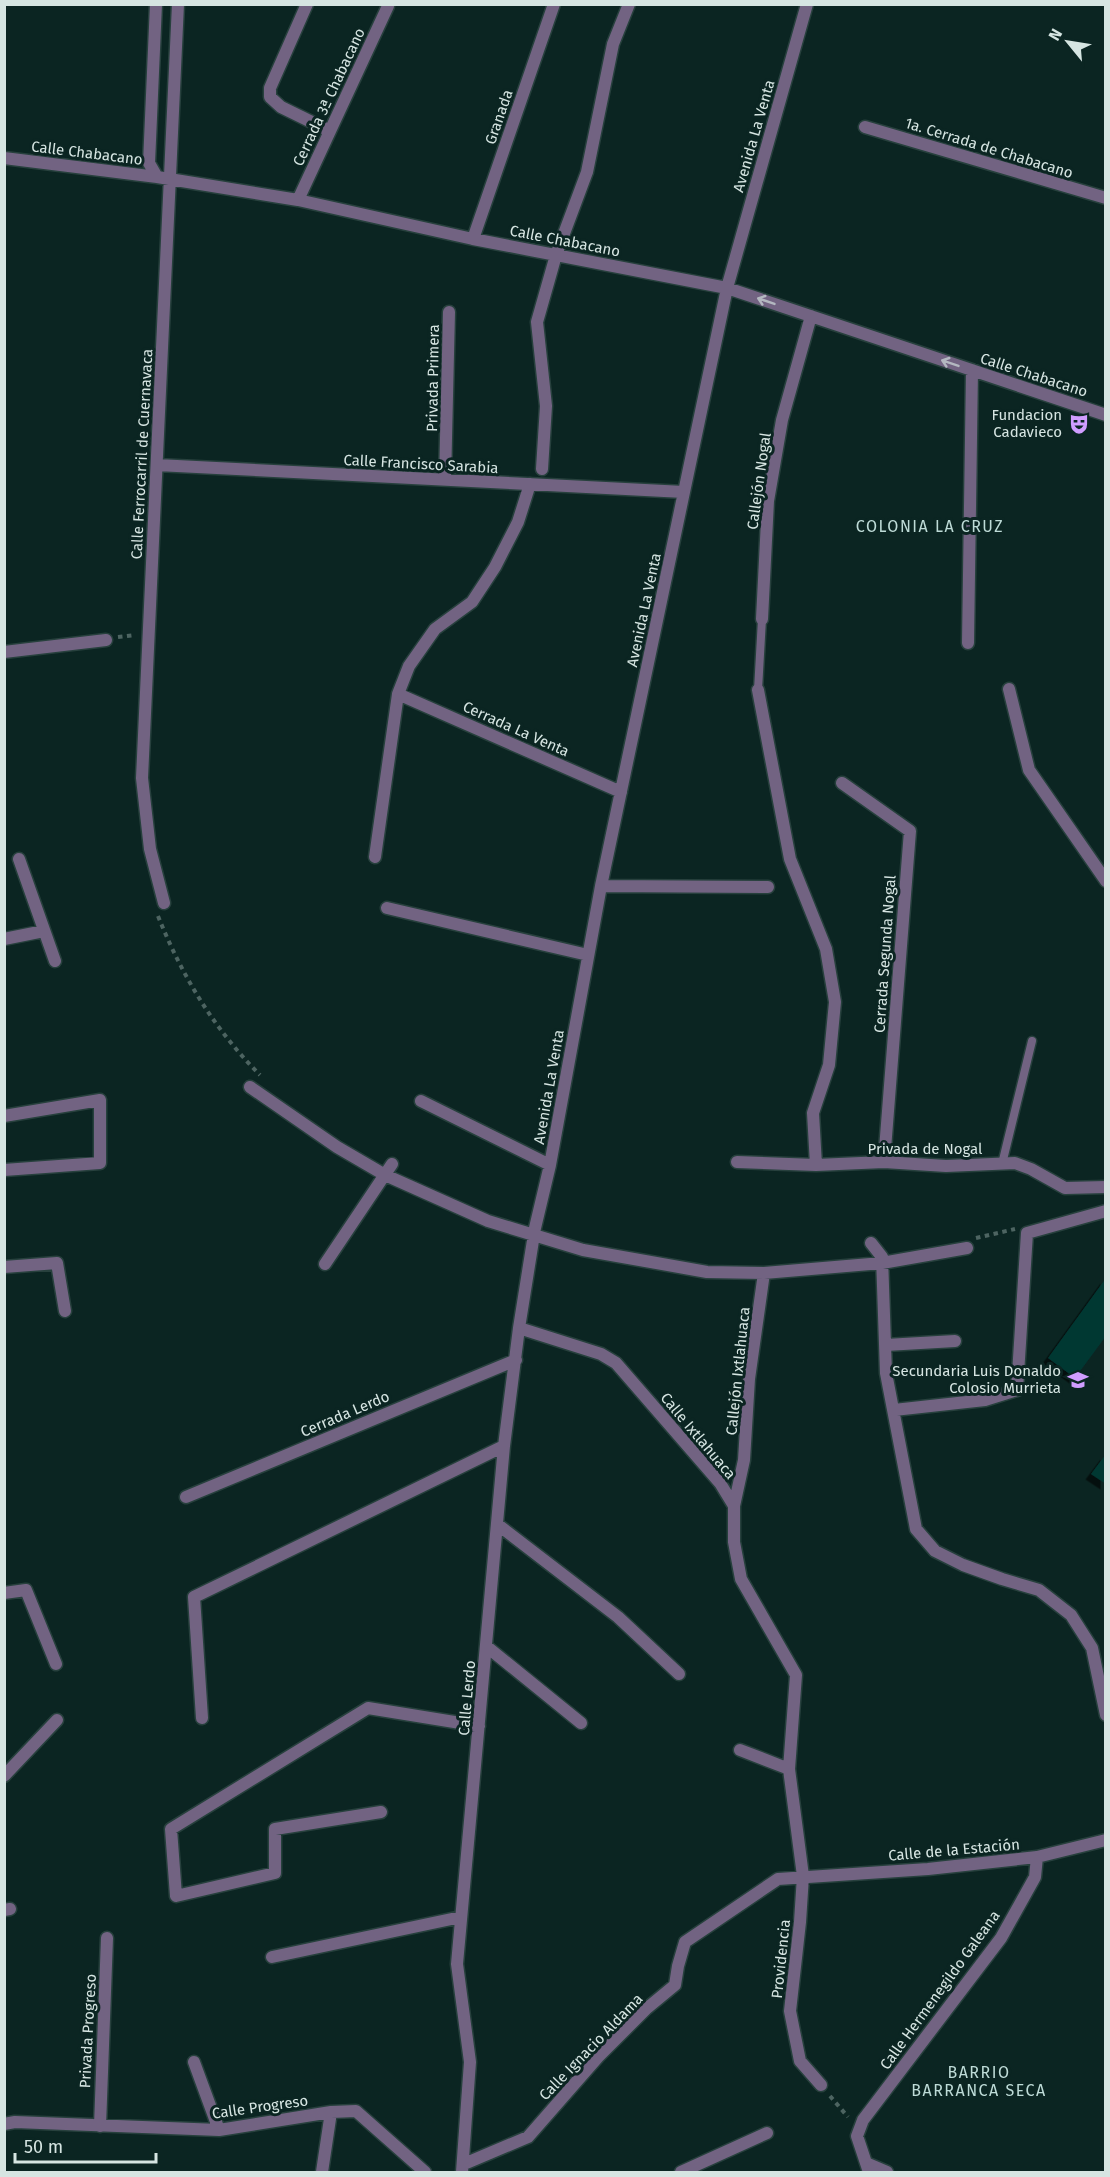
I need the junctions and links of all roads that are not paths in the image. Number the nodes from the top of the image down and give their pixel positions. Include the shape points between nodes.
1 (156, 4) edge
2 (308, 4) edge
3 (554, 4) edge
4 (629, 4) edge
5 (807, 4) edge
6 (178, 5) edge
7 (388, 6) edge
8 (865, 127) dead end
9 (330, 131) junction
10 (4, 158) edge
11 (157, 177) junction
12 (170, 180) junction
13 (1106, 198) edge
14 (298, 200) junction
15 (473, 238) junction
16 (556, 255) junction
17 (727, 288) junction
18 (449, 312) dead end
19 (811, 316) junction
20 (972, 370) junction
21 (1106, 415) edge
22 (157, 465) junction
23 (542, 469) dead end
24 (445, 480) junction
25 (530, 484) junction
26 (684, 492) junction
27 (762, 619) joint
28 (106, 640) dead end
29 (968, 643) dead end
30 (4, 652) edge
31 (1010, 689) dead end
32 (758, 690) joint
33 (398, 694) junction
34 (842, 783) dead end
35 (621, 792) junction
36 (375, 857) dead end
37 (19, 859) dead end
38 (1106, 881) edge
39 (601, 886) junction
40 (768, 887) dead end
41 (160, 906) road end
42 (387, 909) dead end
43 (45, 931) junction
44 (4, 939) edge
45 (588, 955) junction
46 (55, 961) dead end
47 (1032, 1041) dead end
48 (250, 1087) dead end
49 (421, 1101) dead end
50 (4, 1116) edge
51 (737, 1162) dead end
52 (884, 1162) junction
53 (1002, 1164) junction
54 (550, 1165) junction
55 (816, 1165) junction
56 (4, 1170) edge
57 (389, 1170) junction
58 (1106, 1187) edge
59 (1106, 1211) edge
60 (534, 1232) junction
61 (871, 1243) dead end
62 (967, 1244) road end
63 (325, 1263) dead end
64 (882, 1263) junction
65 (4, 1267) edge
66 (764, 1274) junction
67 (65, 1311) dead end
68 (519, 1328) junction
69 (955, 1341) dead end
70 (886, 1345) junction
71 (516, 1360) junction
72 (894, 1410) junction
73 (504, 1446) junction
74 (186, 1497) dead end
75 (734, 1506) junction
76 (498, 1524) junction
77 (4, 1593) edge
78 (486, 1646) junction
79 (56, 1665) dead end
80 (679, 1674) dead end
81 (1106, 1715) edge
82 (202, 1718) dead end
83 (57, 1720) dead end
84 (581, 1723) dead end
85 (479, 1726) junction
86 (740, 1750) dead end
87 (789, 1769) junction
88 (4, 1776) edge
89 (381, 1812) dead end
90 (1106, 1840) edge
91 (1037, 1857) junction
92 (803, 1876) junction
93 (461, 1917) junction
94 (107, 1938) dead end
95 (272, 1957) dead end
96 (194, 2062) dead end
97 (821, 2085) road end
98 (331, 2112) junction
99 (4, 2124) edge
100 (100, 2126) junction
101 (219, 2130) junction
102 (767, 2133) dead end
103 (463, 2168) edge
104 (868, 2168) edge
105 (322, 2172) edge
106 (425, 2172) edge
107 (681, 2172) edge
108 (887, 2172) edge

1 - 11 street via 149,162
2 - 9 street via 270,88 270,97 281,107
3 - 15 street, Granada
4 - 16 street via 613,44 587,172
5 - 17 street, Avenida La Venta
6 - 12 street, Calle Ferrocarril de Cuernavaca
7 - 9 street, Cerrada 3ª Chabacano
8 - 13 street, 1a. Cerrada de Chabacano
9 - 14 street, Cerrada 3ª Chabacano
10 - 11 street, Calle Chabacano
11 - 12 street, Calle Chabacano
12 - 14 street, Calle Chabacano
12 - 22 street, Calle Ferrocarril de Cuernavaca
14 - 15 street, Calle Chabacano
15 - 16 street, Calle Chabacano
16 - 17 street, Calle Chabacano
16 - 23 street via 537,322 546,406
19 -> 17 street, Calle Chabacano
17 - 26 street, Avenida La Venta
18 - 24 street, Privada Primera
20 -> 19 street, Calle Chabacano
19 - 27 street, Callejón Nogal via 782,420 768,501
20 - 21 street, Calle Chabacano
20 - 29 street
22 - 24 street, Calle Francisco Sarabia
22 - 41 street, Calle Ferrocarril de Cuernavaca via 142,778
24 - 25 street, Calle Francisco Sarabia
25 - 26 street, Calle Francisco Sarabia
25 - 33 street via 518,522 495,567 472,602 435,629 409,666
26 - 35 street, Avenida La Venta
27 - 32 lane, Callejón Nogal
28 - 30 street
31 - 38 street via 1029,770
32 - 55 street via 790,859 826,949 835,1002 829,1065 813,1113
33 - 35 street, Cerrada La Venta
33 - 36 street
34 - 52 street, Cerrada Segunda Nogal via 910,831
35 - 39 street, Avenida La Venta
37 - 43 street
39 - 40 street
39 - 45 street, Avenida La Venta
42 - 45 street
43 - 44 street
43 - 46 street
45 - 54 street, Avenida La Venta
47 - 53 lane
48 - 57 street via 337,1148
49 - 54 street
50 - 56 street via 100,1100 99,1163
51 - 55 street, Privada de Nogal
52 - 53 street, Privada de Nogal
52 - 55 street, Privada de Nogal
53 - 58 street, Privada de Nogal via 1023,1165 1065,1188
54 - 60 street, Avenida La Venta
57 - 60 street via 488,1221
57 - 63 street
59 - 72 street via 1027,1233 1017,1390 985,1400
60 - 66 street via 583,1250 707,1272
60 - 68 street, Calle Lerdo
61 - 64 street
62 - 64 street
64 - 66 street
64 - 70 street
65 - 67 street via 57,1263
66 - 75 street, Callejón Ixtlahuaca via 749,1379 744,1460
68 - 71 street, Calle Lerdo
68 - 75 street, Calle Ixtlahuaca via 601,1354 615,1363 720,1483
69 - 70 street
70 - 72 street via 886,1373
71 - 73 street, Calle Lerdo
71 - 74 street, Cerrada Lerdo
72 - 81 street via 916,1528 935,1551 1039,1590 1071,1615 1092,1648
73 - 76 street, Calle Lerdo
73 - 82 street via 194,1597
75 - 87 street via 734,1542 741,1579 796,1675
76 - 78 street, Calle Lerdo
76 - 80 street via 618,1617
77 - 79 street via 26,1590
78 - 84 street
78 - 85 street, Calle Lerdo
83 - 88 street
85 - 89 street via 368,1708 171,1829 176,1896 275,1873 275,1829
85 - 93 street, Calle Lerdo
86 - 87 street
87 - 92 street
90 - 91 street, Calle de la Estación
91 - 92 street, Calle de la Estación via 928,1869
91 - 104 street, Calle Hermenegildo Galeana via 1035,1877 1001,1938 863,2120 859,2132
92 - 97 street, Providencia via 790,2011 800,2061
92 - 103 street, Calle Ignacio Aldama via 778,1879 685,1942 675,1985 598,2057 528,2137
93 - 95 street
93 - 103 street, Calle Lerdo via 457,1964 470,2062
94 - 100 street, Privada Progreso
96 - 101 street
98 - 101 street, Calle Progreso
98 - 105 street
98 - 106 street, Calle Progreso via 356,2111
99 - 100 street, Calle Progreso
100 - 101 street, Calle Progreso
102 - 107 street
104 - 108 street

